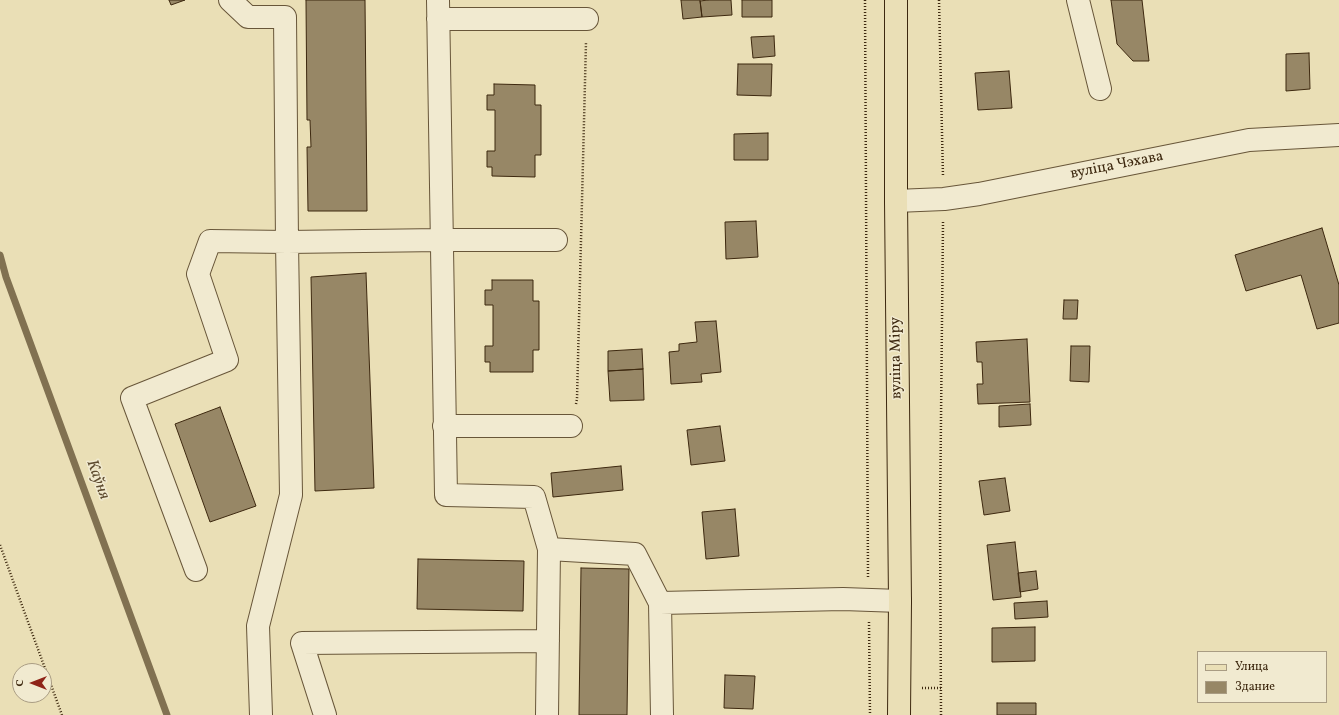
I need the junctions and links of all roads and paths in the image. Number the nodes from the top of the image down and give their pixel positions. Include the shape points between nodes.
1 (230, 0) edge
2 (864, 0) edge
3 (896, 0) edge
4 (939, 0) edge
5 (1078, 0) edge
6 (438, 10) edge
7 (587, 20) joint
8 (1100, 89) dead end
9 (1339, 135) edge
10 (944, 199) junction
11 (896, 201) junction
12 (441, 240) junction
13 (556, 240) dead end
14 (287, 242) junction
15 (444, 426) junction
16 (571, 426) joint
17 (0, 545) edge
18 (549, 549) junction
19 (196, 570) dead end
20 (868, 600) junction
21 (900, 601) junction
22 (660, 603) junction
23 (548, 641) junction
24 (62, 715) edge
25 (261, 715) edge
26 (325, 715) edge
27 (547, 715) edge
28 (662, 715) edge
29 (870, 715) edge
30 (899, 715) edge
31 (941, 715) edge

1 - 14 street via 248,18 285,17
2 - 20 path
3 - 11 main road, вуліца Міру
4 - 10 path
5 - 8 street
6 - 7 street
6 - 12 street
7 - 16 path via 577,399
9 - 10 street, вуліца Чэхава via 1248,140
10 - 11 street, вуліца Чэхава
10 - 31 path via 940,517
11 - 21 main road, вуліца Міру
12 - 13 street
12 - 14 street
12 - 15 street
14 - 19 street via 210,240 198,274 227,360 132,398
14 - 25 street via 291,495 258,626
15 - 16 street
15 - 18 street via 446,495 534,497
17 - 24 path
18 - 22 street via 634,554
18 - 23 street
20 - 21 street
20 - 22 street
20 - 29 path
21 - 30 main road, вуліца Міру
22 - 28 street
23 - 26 street via 302,643
23 - 27 street

